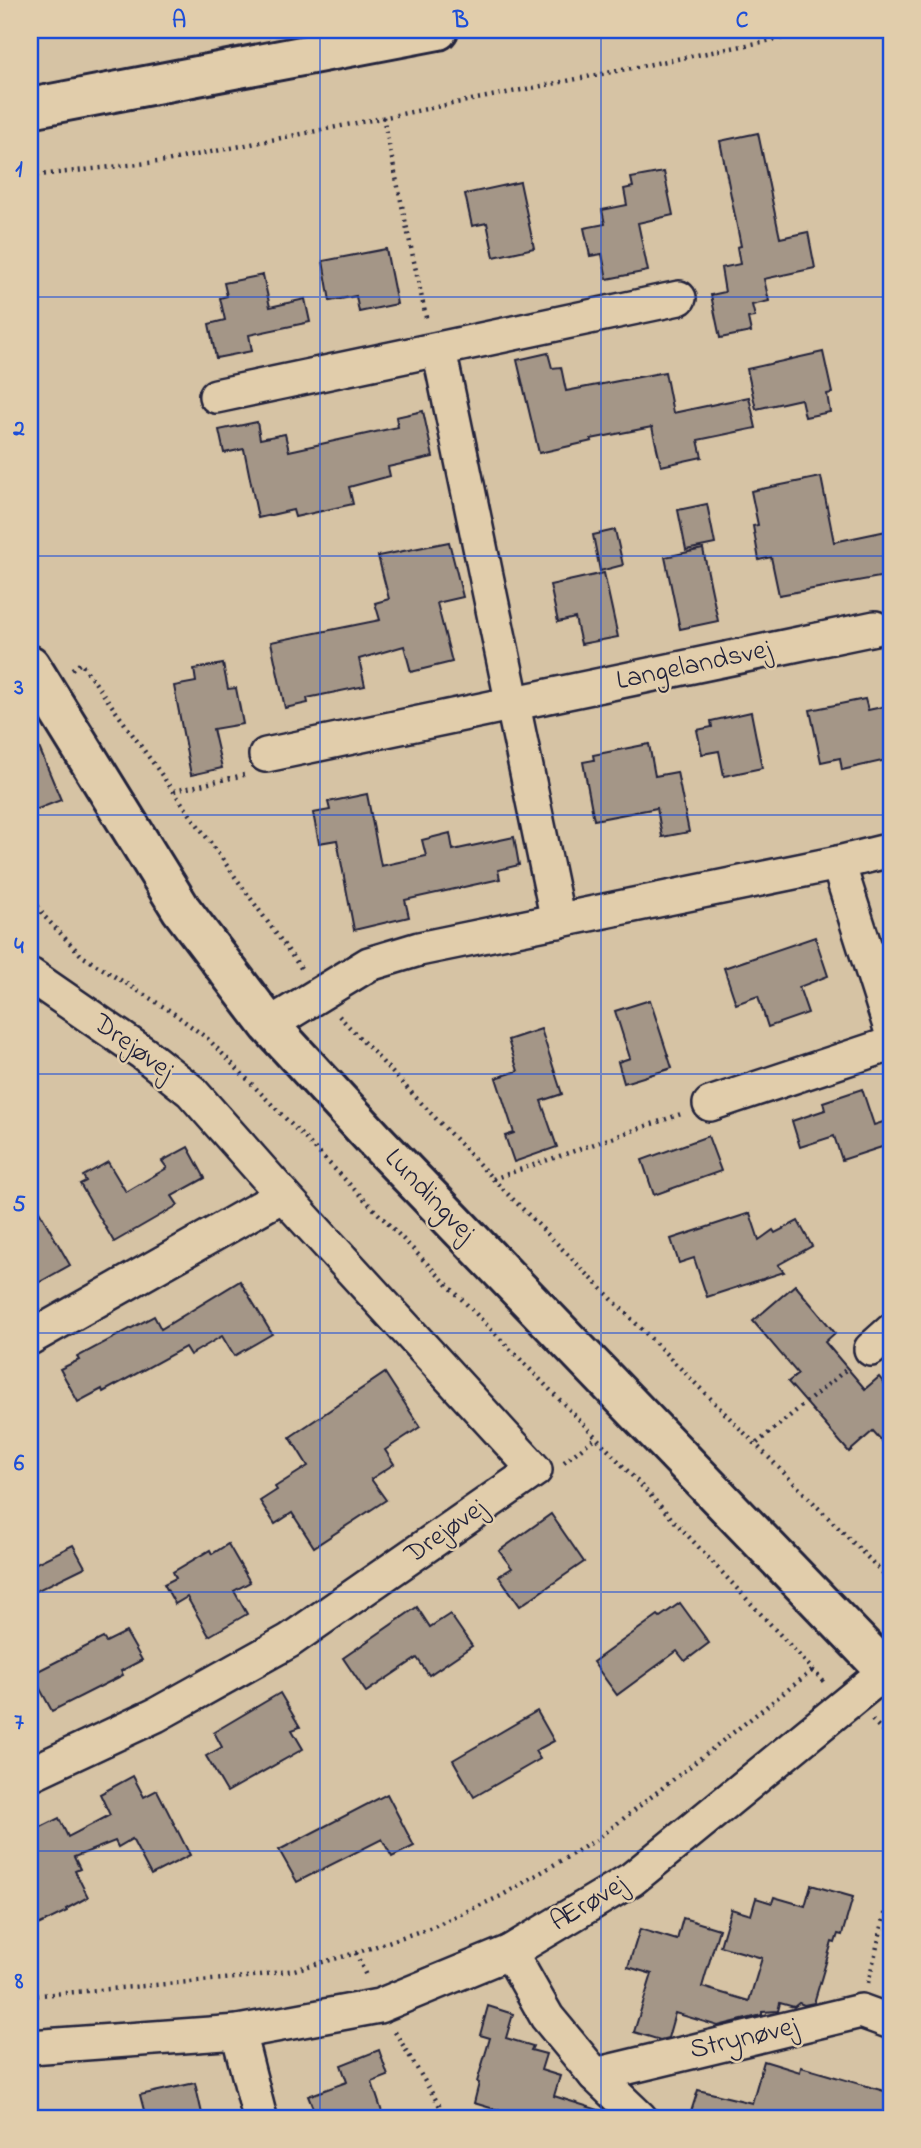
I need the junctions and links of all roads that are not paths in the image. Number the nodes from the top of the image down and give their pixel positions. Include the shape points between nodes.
1 (438, 30) edge
2 (30, 108) edge
3 (679, 298) dead end
4 (439, 349) junction
5 (216, 396) dead end
6 (875, 628) dead end
7 (37, 676) edge
8 (513, 704) junction
9 (266, 755) road end
10 (891, 850) edge
11 (838, 863) junction
12 (558, 921) junction
13 (30, 975) edge
14 (269, 1025) junction
15 (891, 1029) edge
16 (891, 1044) edge
17 (710, 1104) road end
18 (283, 1195) junction
19 (30, 1338) edge
20 (889, 1674) edge
21 (30, 1774) edge
22 (510, 1952) junction
23 (876, 2017) edge
24 (238, 2032) junction
25 (30, 2048) edge
26 (595, 2075) junction
27 (260, 2118) edge
28 (640, 2118) edge

1 - 2 street
3 - 4 street
4 - 5 street
4 - 8 street
6 - 8 street, Langelandsvej
7 - 14 street, Lundingvej via 181,909
8 - 9 street, Langelandsvej
8 - 12 street
10 - 11 street
11 - 12 street
11 - 15 street
12 - 14 street via 369,964
13 - 18 street, Drejøvej via 143,1052 191,1091
14 - 20 street, Lundingvej
16 - 17 street
18 - 19 street
18 - 21 street, Drejøvej via 535,1470 289,1641 156,1715
20 - 22 street, Ærøvej via 844,1705 632,1879
22 - 24 street, Ærøvej via 379,2006
22 - 26 street via 547,2017
23 - 26 street, Strynøvej
24 - 25 street, Ærøvej
24 - 27 street
26 - 28 street

